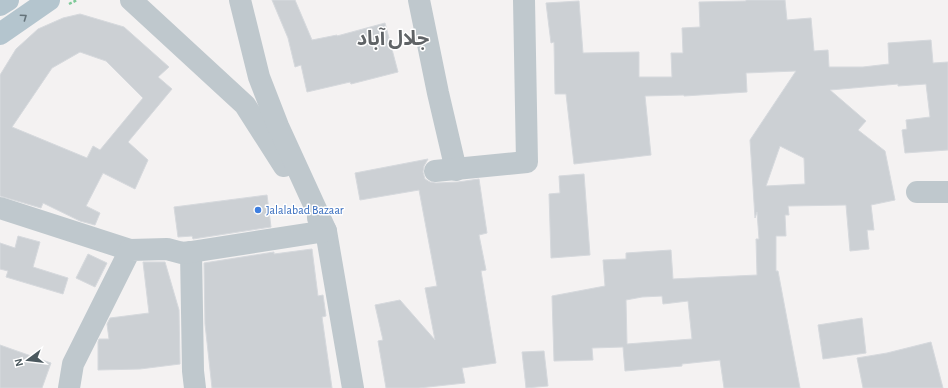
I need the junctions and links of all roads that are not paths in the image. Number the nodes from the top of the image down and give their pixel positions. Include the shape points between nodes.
1 (8, 0) edge
2 (48, 0) edge
3 (131, 0) edge
4 (240, 0) edge
5 (420, 0) edge
6 (524, 0) edge
7 (0, 5) edge
8 (0, 34) edge
9 (917, 192) dead end
10 (948, 192) edge
11 (0, 208) edge
12 (326, 231) junction
13 (130, 250) junction
14 (191, 252) junction
15 (69, 388) edge
16 (195, 388) edge
17 (353, 388) edge

1 - 7 main road
8 -> 2 main road
3 - 12 street via 245,105
4 - 12 street via 259,76 278,126
5 - 6 street via 438,92 445,170 527,162
9 - 10 street
11 - 13 street
12 - 14 street
12 - 17 street
13 - 14 street via 167,249 182,253
13 - 15 street via 73,364
14 - 16 street

